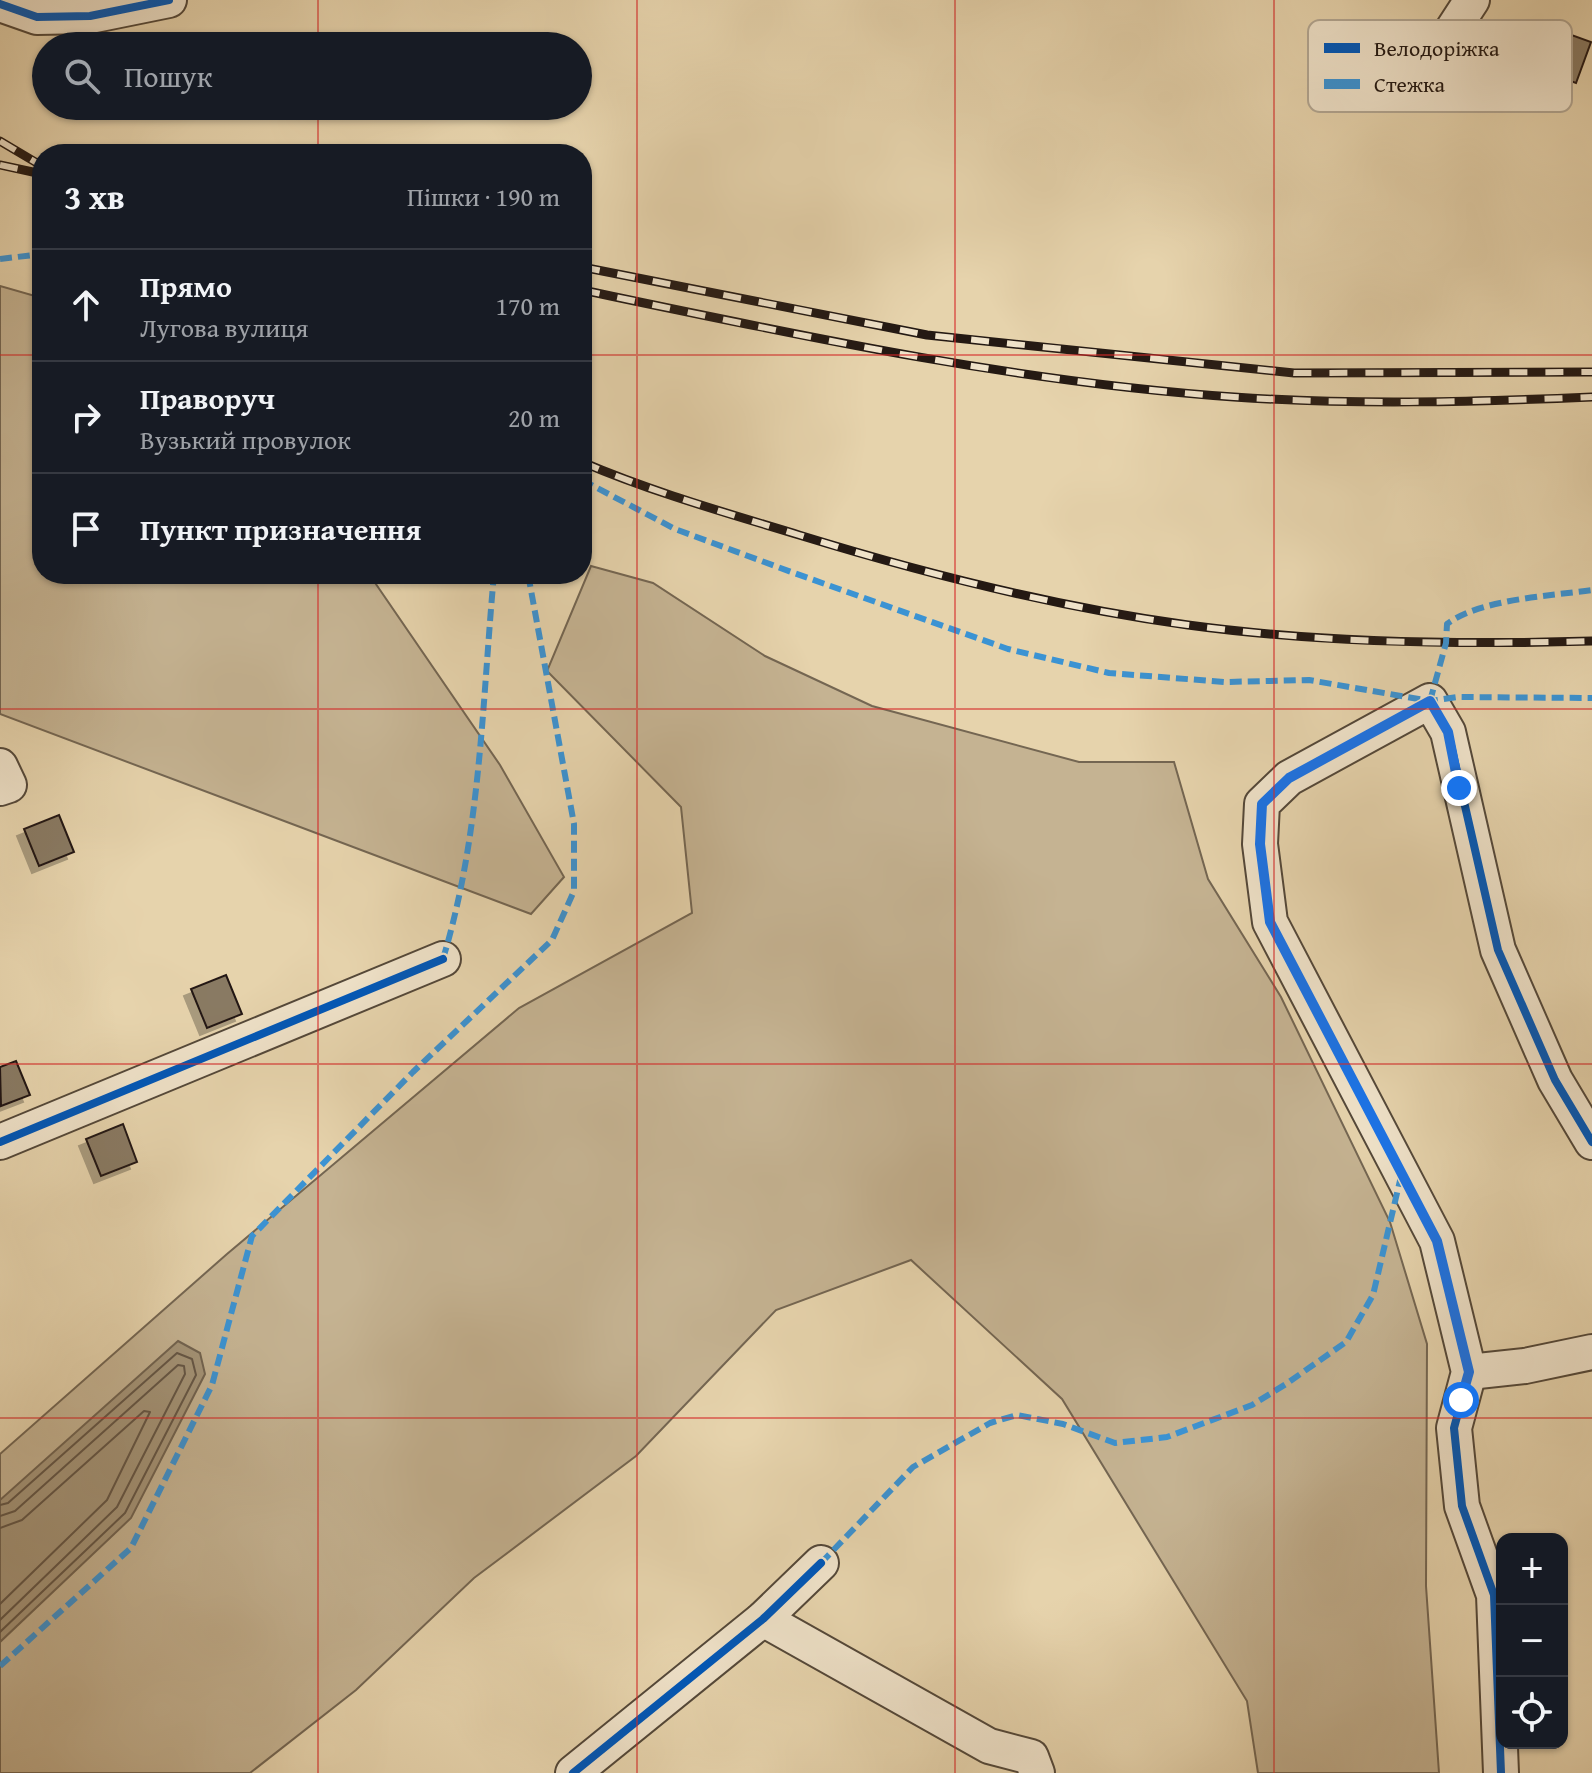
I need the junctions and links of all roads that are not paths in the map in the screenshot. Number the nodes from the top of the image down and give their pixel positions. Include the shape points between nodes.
1 (169, 0) edge
2 (1472, 0) edge
3 (0, 4) edge
4 (1459, 20) edge
5 (0, 766) edge
6 (0, 788) edge
7 (443, 959) dead end
8 (0, 1142) edge
9 (1592, 1142) edge
10 (1592, 1352) edge
11 (1469, 1372) junction
12 (821, 1563) dead end
13 (763, 1619) junction
14 (573, 1773) edge
15 (1037, 1773) edge
16 (1501, 1773) edge

1 - 3 street via 90,16 37,17
2 - 4 street
5 - 6 street via 9,785
7 - 8 street
9 - 11 street via 1555,1080 1498,950 1448,732 1430,701 1289,778 1262,804 1260,844 1270,922 1437,1241
10 - 11 street
11 - 16 street via 1454,1428 1462,1506 1494,1595
12 - 13 street
13 - 14 street
13 - 15 street via 989,1746 1031,1757

